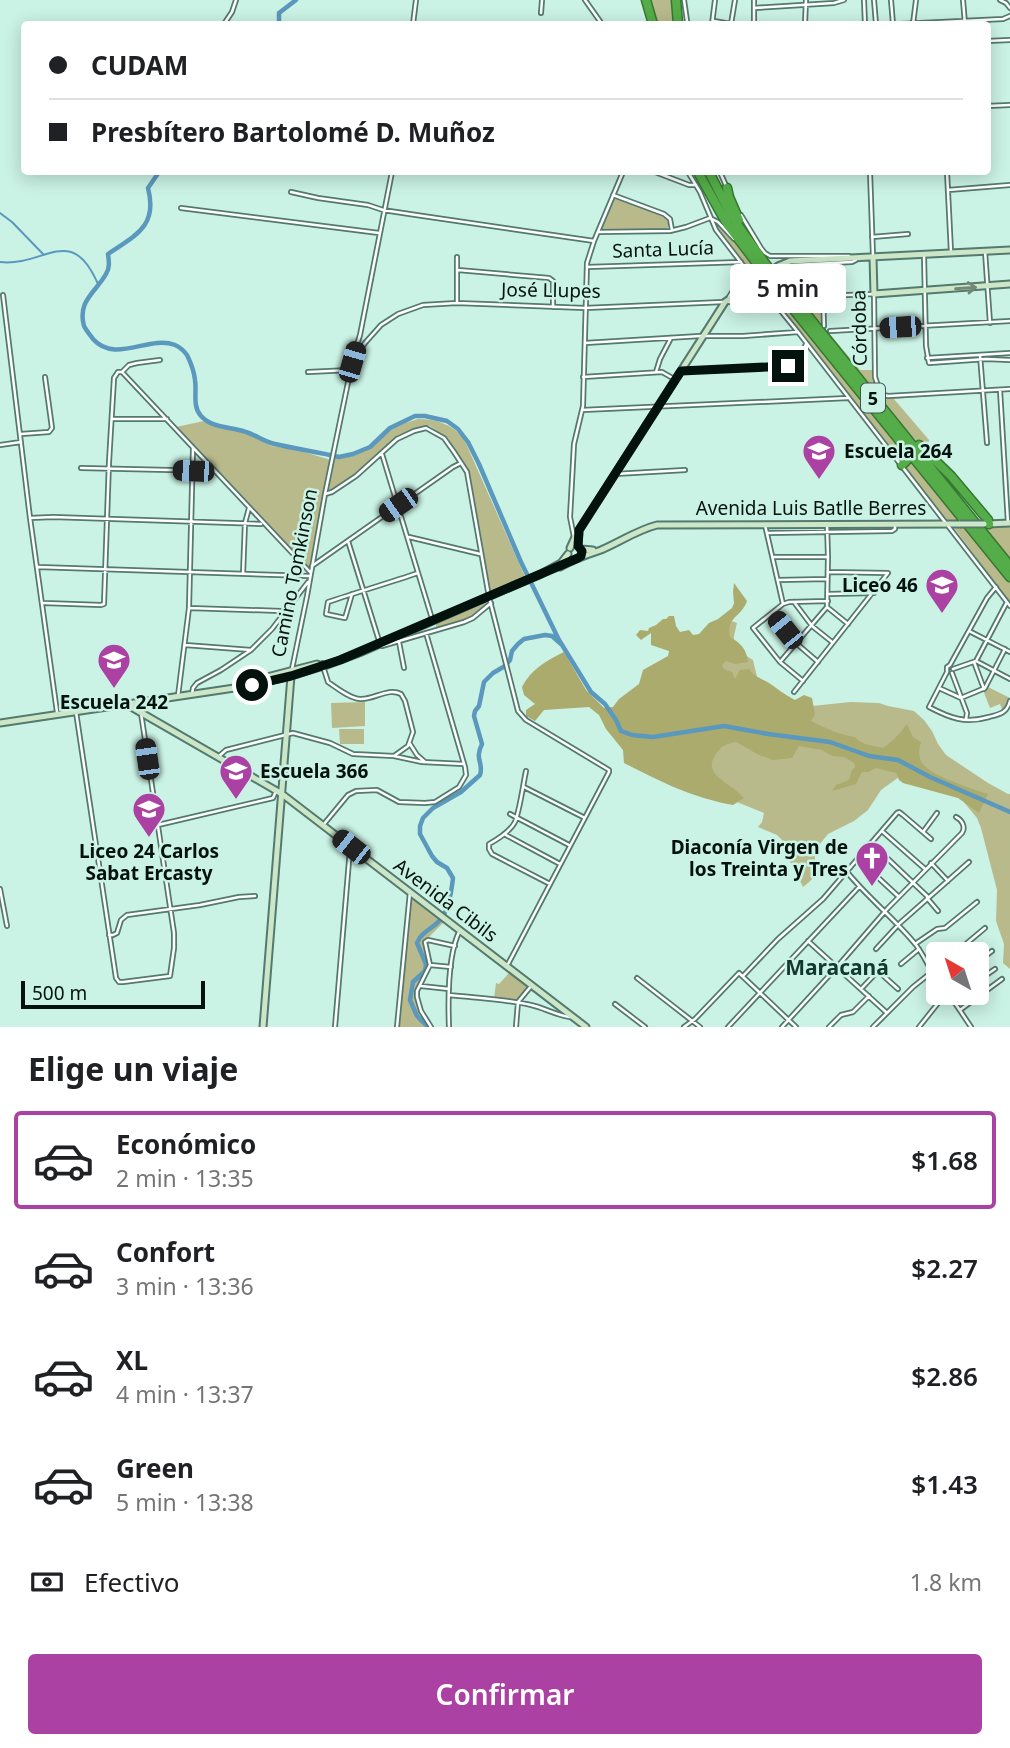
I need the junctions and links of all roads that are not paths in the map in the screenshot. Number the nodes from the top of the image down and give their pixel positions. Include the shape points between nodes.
1 (236, 0) edge
2 (416, 0) edge
3 (542, 0) edge
4 (585, 0) edge
5 (646, 0) edge
6 (676, 0) edge
7 (684, 0) edge
8 (715, 0) edge
9 (735, 0) edge
10 (754, 0) edge
11 (806, 0) edge
12 (844, 0) edge
13 (863, 0) edge
14 (874, 0) edge
15 (891, 0) edge
16 (916, 0) edge
17 (963, 0) edge
18 (1004, 1) edge
19 (806, 5) junction
20 (754, 8) junction
21 (1010, 8) edge
22 (541, 12) dead end
23 (1010, 16) edge
24 (226, 21) edge
25 (413, 21) edge
26 (600, 21) edge
27 (652, 21) edge
28 (682, 21) edge
29 (683, 21) edge
30 (712, 21) edge
31 (732, 21) edge
32 (754, 21) edge
33 (806, 21) edge
34 (865, 21) edge
35 (876, 21) edge
36 (893, 21) edge
37 (913, 21) edge
38 (965, 21) edge
39 (984, 21) edge
40 (1010, 40) edge
41 (991, 41) edge
42 (1010, 105) edge
43 (991, 106) edge
44 (391, 175) edge
45 (622, 175) edge
46 (662, 175) edge
47 (690, 175) edge
48 (700, 175) edge
49 (710, 175) edge
50 (721, 175) edge
51 (870, 175) edge
52 (947, 175) edge
53 (696, 185) junction
54 (1010, 185) edge
55 (727, 188) junction
56 (948, 190) junction
57 (291, 192) dead end
58 (613, 195) junction
59 (181, 208) dead end
60 (383, 210) junction
61 (710, 218) junction
62 (673, 230) junction
63 (379, 233) junction
64 (598, 233) junction
65 (908, 234) dead end
66 (872, 237) junction
67 (594, 241) junction
68 (740, 241) junction
69 (753, 248) junction
70 (1010, 250) edge
71 (985, 251) junction
72 (951, 253) junction
73 (924, 255) junction
74 (457, 257) dead end
75 (861, 258) junction
76 (873, 259) junction
77 (741, 262) junction
78 (822, 264) junction
79 (586, 267) junction
80 (764, 268) junction
81 (785, 269) dead end
82 (458, 270) junction
83 (771, 276) junction
84 (1010, 284) edge
85 (988, 286) junction
86 (925, 290) junction
87 (874, 294) junction
88 (3, 295) dead end
89 (822, 296) junction
90 (725, 302) junction
91 (457, 303) junction
92 (553, 307) junction
93 (584, 308) junction
94 (1010, 321) edge
95 (990, 323) junction
96 (925, 325) junction
97 (824, 326) dead end
98 (874, 328) junction
99 (830, 331) dead end
100 (798, 332) junction
101 (704, 336) junction
102 (671, 338) junction
103 (584, 343) junction
104 (807, 343) junction
105 (1010, 353) edge
106 (981, 357) junction
107 (928, 358) junction
108 (160, 360) dead end
109 (1010, 360) edge
110 (352, 362) junction
111 (350, 370) junction
112 (681, 371) junction
113 (122, 372) junction
114 (308, 372) dead end
115 (656, 372) junction
116 (45, 377) dead end
117 (583, 377) junction
118 (676, 380) junction
119 (1000, 390) junction
120 (1010, 390) edge
121 (982, 391) junction
122 (849, 398) junction
123 (659, 406) junction
124 (582, 410) junction
125 (112, 419) junction
126 (167, 419) junction
127 (894, 423) junction
128 (21, 435) junction
129 (21, 442) junction
130 (987, 443) dead end
131 (0, 445) edge
132 (193, 448) junction
133 (908, 450) junction
134 (382, 453) junction
135 (461, 463) junction
136 (902, 466) junction
137 (81, 468) dead end
138 (109, 468) junction
139 (685, 470) dead end
140 (193, 471) junction
141 (214, 471) junction
142 (615, 474) junction
143 (1008, 476) edge
144 (325, 494) junction
145 (1008, 497) edge
146 (398, 505) junction
147 (249, 508) junction
148 (30, 518) junction
149 (107, 519) junction
150 (191, 521) junction
151 (571, 522) junction
152 (245, 523) junction
153 (1009, 523) edge
154 (264, 524) junction
155 (765, 524) junction
156 (794, 524) junction
157 (827, 524) junction
158 (858, 524) junction
159 (895, 524) junction
160 (947, 524) junction
161 (986, 524) junction
162 (858, 531) junction
163 (827, 532) junction
164 (767, 533) junction
165 (795, 533) junction
166 (577, 535) junction
167 (409, 537) junction
168 (348, 541) junction
169 (580, 550) junction
170 (571, 553) junction
171 (481, 555) junction
172 (773, 557) junction
173 (828, 557) junction
174 (312, 566) junction
175 (1010, 566) edge
176 (38, 567) junction
177 (106, 568) junction
178 (190, 571) junction
179 (828, 572) junction
180 (419, 573) junction
181 (243, 574) junction
182 (310, 576) junction
183 (1010, 577) edge
184 (828, 579) junction
185 (778, 580) junction
186 (996, 587) junction
187 (363, 591) junction
188 (874, 593) junction
189 (352, 594) junction
190 (828, 594) junction
191 (490, 600) junction
192 (828, 601) junction
193 (794, 602) junction
194 (42, 603) junction
195 (783, 604) junction
196 (1009, 604) edge
197 (827, 607) junction
198 (189, 608) junction
199 (284, 613) junction
200 (772, 613) junction
201 (433, 622) junction
202 (848, 624) junction
203 (812, 626) junction
204 (969, 631) junction
205 (426, 633) junction
206 (987, 640) junction
207 (399, 642) junction
208 (796, 643) junction
209 (833, 643) junction
210 (380, 644) junction
211 (186, 645) junction
212 (1005, 649) junction
213 (251, 650) junction
214 (1010, 652) edge
215 (975, 661) junction
216 (780, 662) junction
217 (818, 662) junction
218 (322, 665) junction
219 (404, 668) dead end
220 (952, 669) junction
221 (994, 670) junction
222 (947, 672) junction
223 (291, 673) junction
224 (1010, 679) edge
225 (803, 681) junction
226 (939, 688) junction
227 (984, 689) junction
228 (218, 690) junction
229 (794, 692) dead end
230 (192, 694) junction
231 (178, 696) junction
232 (961, 698) junction
233 (134, 702) junction
234 (1010, 702) edge
235 (126, 704) junction
236 (76, 712) junction
237 (141, 713) junction
238 (967, 713) junction
239 (57, 714) junction
240 (965, 720) junction
241 (976, 721) junction
242 (0, 723) edge
243 (287, 733) junction
244 (410, 744) junction
245 (394, 756) junction
246 (218, 758) junction
247 (425, 762) junction
248 (464, 764) junction
249 (526, 771) dead end
250 (524, 787) junction
251 (279, 793) junction
252 (937, 813) dead end
253 (510, 814) dead end
254 (516, 817) junction
255 (956, 817) dead end
256 (584, 818) junction
257 (158, 825) junction
258 (323, 825) junction
259 (882, 832) junction
260 (923, 832) junction
261 (504, 834) junction
262 (931, 839) dead end
263 (570, 846) junction
264 (351, 847) junction
265 (858, 859) junction
266 (888, 859) dead end
267 (969, 862) dead end
268 (931, 863) junction
269 (560, 864) junction
270 (925, 870) junction
271 (847, 872) junction
272 (948, 881) junction
273 (913, 882) junction
274 (550, 884) junction
275 (859, 887) junction
276 (0, 888) edge
277 (410, 892) junction
278 (255, 896) dead end
279 (899, 897) junction
280 (928, 898) junction
281 (977, 902) dead end
282 (170, 909) junction
283 (938, 911) dead end
284 (885, 912) junction
285 (7, 926) dead end
286 (898, 927) junction
287 (985, 928) dead end
288 (460, 930) junction
289 (109, 935) junction
290 (808, 941) junction
291 (968, 942) edge
292 (915, 944) junction
293 (455, 946) junction
294 (876, 949) dead end
295 (919, 949) junction
296 (992, 951) dead end
297 (989, 953) edge
298 (926, 961) edge
299 (901, 964) dead end
300 (430, 965) junction
301 (507, 965) junction
302 (451, 967) junction
303 (838, 967) junction
304 (995, 969) dead end
305 (989, 973) edge
306 (743, 976) junction
307 (926, 976) edge
308 (638, 978) dead end
309 (1002, 979) dead end
310 (532, 985) junction
311 (419, 986) junction
312 (449, 989) junction
313 (861, 989) junction
314 (898, 989) dead end
315 (761, 993) junction
316 (449, 995) junction
317 (869, 996) junction
318 (518, 1003) junction
319 (615, 1004) dead end
320 (936, 1005) edge
321 (956, 1005) edge
322 (960, 1010) junction
323 (887, 1013) junction
324 (573, 1017) junction
325 (789, 1020) junction
326 (691, 1021) junction
327 (263, 1027) edge
328 (335, 1027) edge
329 (397, 1027) edge
330 (431, 1027) edge
331 (449, 1027) edge
332 (516, 1027) edge
333 (586, 1027) edge
334 (645, 1027) edge
335 (684, 1027) edge
336 (700, 1027) edge
337 (728, 1027) edge
338 (782, 1027) edge
339 (796, 1027) edge
340 (829, 1027) edge
341 (873, 1027) edge
342 (919, 1027) edge
343 (971, 1027) edge

1 - 24 street
2 - 25 street
3 - 22 street
4 - 26 street
5 - 27 highway
6 - 28 highway
7 - 29 street
8 - 30 street
9 - 31 street
10 - 20 street
11 - 19 street
12 - 19 street
13 - 34 street
14 - 35 street
15 - 36 street
16 - 37 street
17 - 38 street
18 - 21 street
19 - 20 street
19 - 33 street
20 - 32 street
23 - 39 street
40 - 41 street
42 - 43 street
44 - 60 street, Camino Tomkinson
45 - 58 street
46 - 53 street
47 - 53 street
48 - 68 highway, 5
49 - 69 highway, 5
50 - 55 street
51 - 66 street, Córdoba
52 - 56 street
53 - 61 street
54 - 56 street
55 - 69 highway
55 - 75 street via 770,256
56 - 72 street
57 - 60 street
58 - 62 street via 664,214
58 - 64 street
59 - 63 street
60 - 63 street, Camino Tomkinson
60 - 67 street
61 - 62 street
61 - 68 street
61 - 77 street
62 - 64 street
63 - 110 street, Camino Tomkinson
64 - 67 street
65 - 66 street
66 - 76 street, Córdoba
67 - 79 street
68 - 80 highway, 5
69 - 80 highway, 5
70 - 71 street
71 - 72 street
71 - 85 street
72 - 73 street
73 - 76 street
73 - 86 street
74 - 82 street
75 - 76 street
75 - 78 street
75 - 90 street via 790,261
76 - 87 street, Córdoba
77 - 79 street, Santa Lucía
77 - 90 street via 746,269
78 - 81 street
78 - 89 street
79 - 93 street
80 - 83 highway, 5, bridge
82 - 91 street
82 - 92 street via 551,279
83 - 127 highway, 5
83 - 133 highway, 5
84 - 85 street
86 -> 85 street
85 - 95 street
86 - 87 street
86 - 96 street
87 - 89 street
87 - 98 street, Córdoba
88 - 128 street
89 - 97 street
90 - 93 street, José Llupes
90 - 100 street, José Llupes via 772,300
90 - 101 street
91 - 92 street, José Llupes
91 - 110 street, José Llupes via 423,305 394,316 374,331
92 - 93 street, José Llupes
93 - 103 street
94 - 95 street
95 - 96 street
96 - 98 street
96 - 107 street
98 - 99 street
98 - 121 street, Córdoba via 876,381 887,396
100 - 101 street
100 - 104 street
101 - 102 street
101 - 112 street
102 - 103 street
102 - 115 street
103 - 117 street
104 - 112 street via 802,356 785,367
104 - 122 street
105 - 106 street
106 - 107 street
106 - 107 street via 930,363
106 - 109 street
106 - 121 street
108 - 113 street via 131,364
110 - 111 street, Camino Tomkinson
111 - 114 street
111 - 144 street, Camino Tomkinson
112 - 118 street
113 - 125 street via 114,378
113 - 126 street
115 - 117 street
115 - 118 street
116 - 128 street via 52,428
117 - 124 street
118 - 123 street
119 - 120 street
119 - 121 street
119 - 143 street
121 - 130 street
122 - 123 street
122 - 136 street
123 - 124 street
123 - 142 street
124 - 151 street via 574,444
125 - 126 street
125 - 138 street
126 - 132 street
127 - 161 highway via 951,476 988,520
127 - 175 highway, 5
128 - 129 street
129 - 131 street
129 - 148 street
132 - 140 street
132 - 141 street
133 - 136 highway via 910,457
133 - 183 highway, 5
134 - 135 street via 402,436 426,428 444,439
134 - 144 street
134 - 146 street
135 - 146 street
135 - 171 street via 467,472
136 - 160 street
137 - 138 street
138 - 140 street
138 - 149 street
139 - 142 street
140 - 141 street
140 - 150 street
141 - 147 street
142 - 166 street
143 - 145 street
144 - 174 street, Camino Tomkinson
145 - 153 street
146 - 167 street
146 - 168 street
147 - 152 street
147 - 154 street
148 - 149 street
148 - 176 street
149 - 150 street
149 - 177 street
150 - 152 street
150 - 178 street
151 - 166 street
151 - 166 street
152 - 154 street
152 - 181 street
153 - 161 street, Avenida Luis Batlle Berres
154 - 182 street
155 - 156 street, Avenida Luis Batlle Berres
155 - 164 street
155 - 169 street, Avenida Luis Batlle Berres via 657,525 593,550
156 - 157 street, Avenida Luis Batlle Berres
156 - 165 street
157 - 158 street, Avenida Luis Batlle Berres
157 - 163 street
158 - 159 street, Avenida Luis Batlle Berres
158 - 162 street
159 - 160 street, Avenida Luis Batlle Berres
159 - 162 street via 892,531
160 - 161 street, Avenida Luis Batlle Berres, bridge
160 - 186 street
162 - 163 street
163 - 165 street
163 - 173 street
164 - 165 street
164 - 172 street
166 - 169 street
166 - 170 street
167 - 171 street
167 - 180 street
168 - 174 street
168 - 187 street
169 - 170 street
169 - 170 street via 573,545
170 - 191 street via 558,568
171 - 191 street
172 - 173 street
172 - 185 street
173 - 179 street
174 - 182 street, Camino Tomkinson
176 - 177 street
176 - 194 street
177 - 178 street
177 - 194 street via 102,606
178 - 181 street
178 - 198 street
179 - 184 street
179 - 188 street via 888,573
180 - 187 street
180 - 201 street
181 - 182 street
182 - 199 street
182 - 223 street, Camino Tomkinson
184 - 185 street
184 - 190 street
185 - 195 street
186 - 196 street
186 - 204 street
187 - 189 street
187 - 210 street
188 - 190 street
188 - 202 street
189 - 189 street via 345,618 327,614 328,602
190 - 192 street
191 - 201 street
191 - 205 street via 468,620
191 - 256 street via 522,717 609,770
192 - 193 street
192 - 197 street
193 - 195 street
193 - 203 street
194 - 239 street
195 - 200 street
196 - 206 street
197 - 202 street
197 - 203 street
198 - 199 street
198 - 211 street
199 - 213 street
200 - 208 street
200 - 216 street via 753,628
201 - 210 street
202 - 209 street
203 - 208 street
203 - 209 street
204 - 206 street
204 - 220 street
205 - 207 street
205 - 248 street
206 - 212 street
206 - 215 street
207 - 210 street
207 - 219 street
208 - 216 street
208 - 217 street
209 - 217 street
210 - 218 street
211 - 213 street
211 - 231 street
212 - 214 street
212 - 221 street
213 - 230 street via 197,683
215 - 220 street
215 - 221 street
215 - 227 street
216 - 225 street
217 - 225 street
218 - 223 street
218 - 223 street
218 - 244 street via 328,682 355,698 392,691 401,694 413,727
220 - 222 street
220 - 222 street via 947,667
220 - 232 street
221 - 224 street
221 - 227 street
222 - 226 street
223 - 228 street
223 - 228 street
223 - 243 street, Camino Tomkinson
225 - 229 street
226 - 232 street
226 - 240 street via 929,706
227 - 232 street
228 - 230 street
230 - 231 street
231 - 233 street
232 - 238 street
233 - 235 street
233 - 237 street, Avenida Cibils
234 - 241 street via 1003,714
235 - 236 street
235 - 237 street, Avenida Cibils
236 - 239 street
236 - 289 street
237 - 246 street, Avenida Cibils
237 - 257 street
238 - 240 street
238 - 241 street
239 - 242 street
240 - 241 street
243 - 245 street via 312,737 353,754
243 - 246 street via 226,750
243 - 251 street, Camino Tomkinson
244 - 245 street
244 - 247 street
245 - 247 street
246 - 251 street, Avenida Cibils
247 - 248 street
248 - 258 street via 466,775 459,787 439,800 399,802 375,790 356,791
249 - 250 street
250 - 254 street
250 - 256 street
251 - 257 street
251 - 258 street, Avenida Cibils
251 - 327 street, Camino Tomkinson
252 - 260 street
253 - 254 street
254 - 261 street
254 - 263 street
255 - 268 street via 962,823 962,833
256 - 263 street
257 - 282 street
258 - 264 street, Avenida Cibils
259 - 260 street via 899,812
259 - 265 street
259 - 270 street
260 - 262 street
261 - 269 street
261 - 274 street via 489,844 492,854
263 - 269 street
264 - 277 street, Avenida Cibils
264 - 328 street
265 - 271 street
265 - 279 street
266 - 273 street
267 - 272 street
268 - 270 street
268 - 272 street
269 - 274 street
270 - 273 street
271 - 275 street
271 - 306 street
272 - 280 street
273 - 279 street
273 - 280 street
274 - 301 street
275 - 284 street
275 - 290 street
276 - 285 street
277 - 288 street, Avenida Cibils
277 - 329 street
278 - 282 street
279 - 284 street
280 - 283 street
280 - 286 street
281 - 292 street via 945,928
282 - 289 street via 127,915 117,933
282 - 289 street via 174,940 170,976 117,980
284 - 286 street
284 - 303 street
286 - 292 street
286 - 294 street
287 - 291 street
288 - 293 street
288 - 301 street, Avenida Cibils
290 - 303 street
290 - 315 street
292 - 295 street
293 - 300 street via 428,940
293 - 302 street
295 - 298 street
295 - 299 street
296 - 297 street
300 - 302 street
300 - 311 street
301 - 310 street, Avenida Cibils
302 - 312 street
303 - 313 street
303 - 325 street
304 - 305 street
306 - 315 street
306 - 326 street via 737,974
307 - 323 street
308 - 326 street
309 - 322 street
310 - 318 street
310 - 324 street, Avenida Cibils
311 - 312 street
311 - 330 street via 418,1004
312 - 316 street
313 - 314 street via 878,971
313 - 317 street
315 - 325 street
315 - 337 street
316 - 318 street
316 - 331 street
317 - 323 street
317 - 340 street
318 - 324 street
318 - 332 street
319 - 334 street
320 - 342 street
321 - 322 street
322 - 343 street
323 - 341 street
324 - 333 street, Avenida Cibils
325 - 338 street
325 - 339 street
326 - 335 street
326 - 336 street

